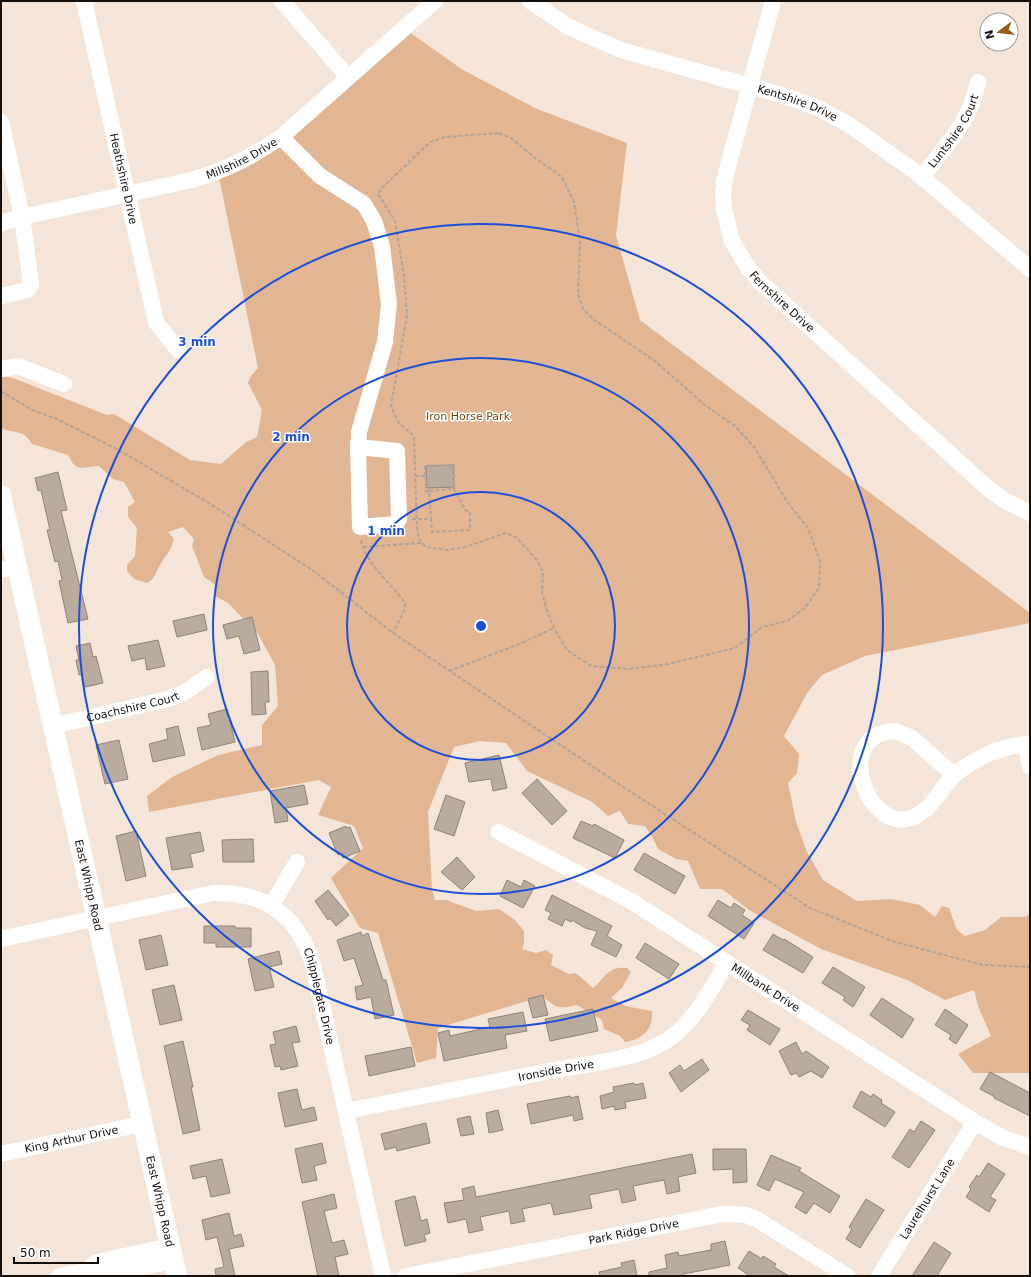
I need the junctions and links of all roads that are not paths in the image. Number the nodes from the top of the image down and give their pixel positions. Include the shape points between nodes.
1 (84, 1) edge
2 (282, 1) edge
3 (435, 1) edge
4 (530, 1) edge
5 (773, 1) edge
6 (348, 77) junction
7 (978, 82) dead end
8 (750, 87) junction
9 (2, 129) edge
10 (281, 137) junction
11 (922, 177) junction
12 (127, 194) junction
13 (22, 217) junction
14 (1, 223) edge
15 (1030, 269) edge
16 (1, 296) edge
17 (178, 350) dead end
18 (1, 369) edge
19 (64, 384) dead end
20 (358, 448) junction
21 (1, 495) edge
22 (1030, 513) edge
23 (9, 568) edge
24 (207, 677) dead end
25 (53, 726) junction
26 (1028, 744) edge
27 (1030, 767) edge
28 (954, 775) junction
29 (499, 832) dead end
30 (297, 862) dead end
31 (271, 906) junction
32 (96, 920) junction
33 (1, 939) edge
34 (727, 963) junction
35 (346, 1111) junction
36 (975, 1122) junction
37 (142, 1124) junction
38 (1030, 1147) edge
39 (1, 1154) edge
40 (173, 1261) edge
41 (84, 1273) edge
42 (115, 1274) edge
43 (59, 1276) edge
44 (383, 1276) edge
45 (406, 1276) edge
46 (847, 1276) edge
47 (878, 1276) edge

1 - 12 street, Heathshire Drive
2 - 6 street
3 - 6 street, Millshire Drive
4 - 8 street, Kentshire Drive via 569,27 614,47
5 - 8 street, Fernshire Drive
6 - 10 street, Millshire Drive
7 - 11 street, Luntshire Court via 974,100 965,120
8 - 11 street, Kentshire Drive via 786,96 818,108 848,124
8 - 22 street, Fernshire Drive via 725,177 723,193 727,225 739,255 761,283 991,491
9 - 13 street
10 - 12 street, Millshire Drive via 253,156 218,172
10 - 20 street via 320,176 364,204 374,221 382,246 389,304 385,342 360,432
11 - 15 street, Kentshire Drive
12 - 13 street, Millshire Drive
12 - 17 street, Heathshire Drive via 156,322
13 - 14 street, Millshire Drive
13 - 16 street via 31,284 27,290
18 - 19 street via 18,366
20 - 20 street via 360,527 395,524 399,520 396,451
21 - 23 main road, East Whipp Road
23 - 25 main road, East Whipp Road
24 - 25 street, Coachshire Court via 172,698
25 - 32 main road, East Whipp Road
26 - 27 street
26 - 28 street via 998,749 986,754
28 - 28 street via 929,805 915,816 899,819 888,816 874,806 863,780 860,762 862,750 874,736 885,731 895,731 912,738
29 - 34 street, Millbank Drive via 631,901
30 - 31 street
31 - 32 street, Chipplegate Drive via 246,896 213,894
31 - 35 street, Chipplegate Drive via 292,922 309,951
32 - 33 street, Chipplegate Drive
32 - 37 main road, East Whipp Road
34 - 35 street, Ironside Drive via 683,1028 653,1048 640,1053
34 - 36 street, Millbank Drive
35 - 44 street, Chipplegate Drive
36 - 38 street, Millbank Drive via 1003,1138
36 - 47 street, Laurelhurst Lane
37 - 39 street, King Arthur Drive
37 - 40 main road, East Whipp Road
40 - 41 street via 97,1262
40 - 42 street
41 - 42 street
41 - 43 street
45 - 46 street, Park Ridge Drive via 734,1213 746,1215 767,1225

